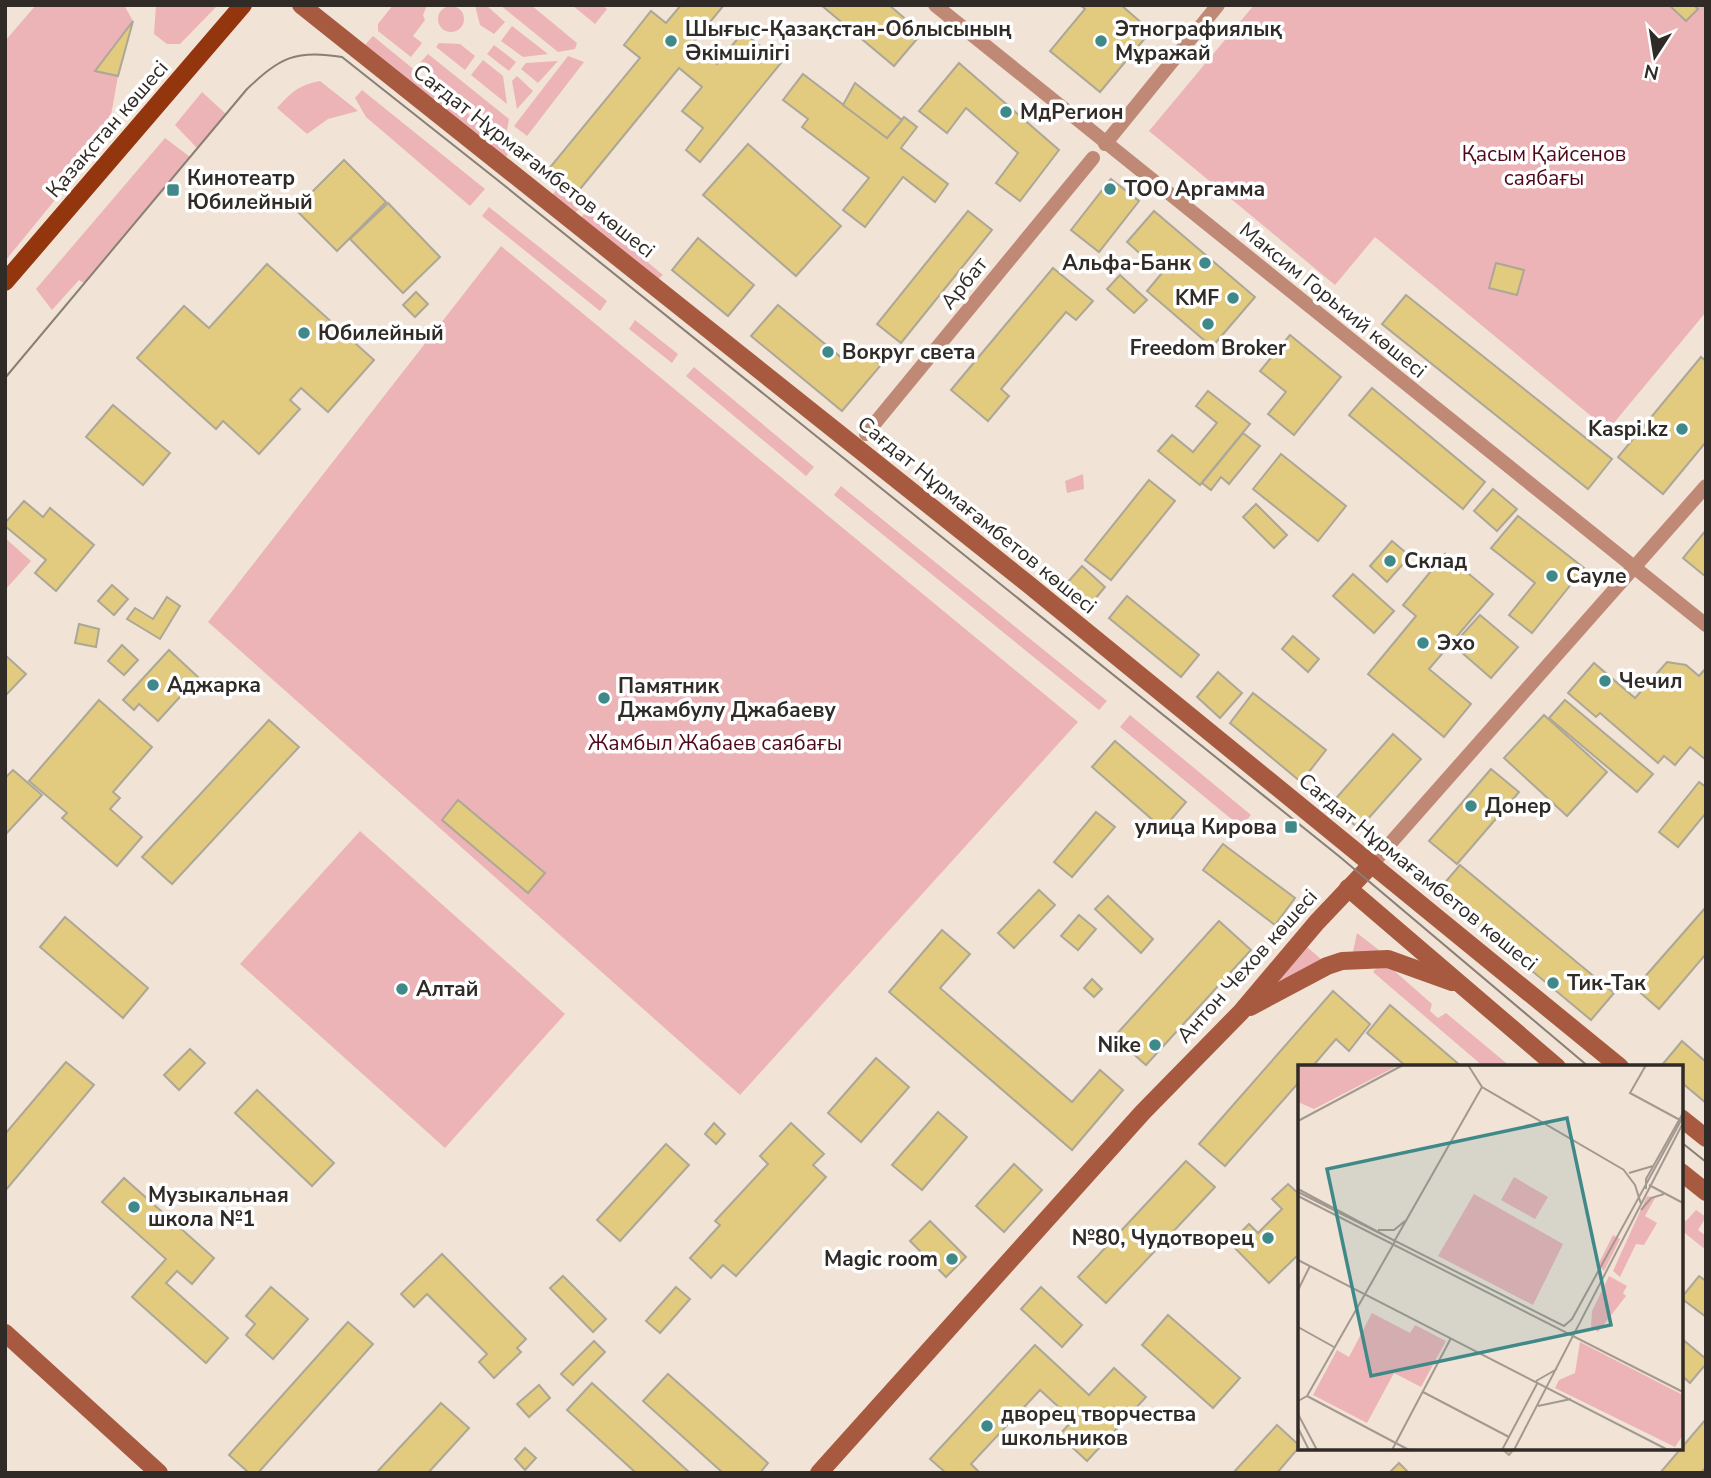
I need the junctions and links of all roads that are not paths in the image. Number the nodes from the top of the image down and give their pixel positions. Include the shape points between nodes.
1 (243, 5) edge
2 (301, 5) edge
3 (935, 5) edge
4 (1218, 5) edge
5 (1105, 144) junction
6 (1093, 158) dead end
7 (5, 282) edge
8 (866, 434) dead end
9 (1706, 486) edge
10 (1633, 566) junction
11 (1706, 625) edge
12 (1372, 864) junction
13 (1348, 888) junction
14 (1464, 987) junction
15 (1241, 1012) junction
16 (1555, 1065) edge
17 (1618, 1065) edge
18 (1683, 1120) edge
19 (1706, 1138) edge
20 (1683, 1173) edge
21 (1706, 1192) edge
22 (5, 1332) edge
23 (159, 1473) edge
24 (819, 1473) edge

1 - 7 main road, Қазақстан көшесі
2 - 12 main road, Сағдат Нұрмағамбетов көшесі
3 - 5 street, Максим Горький көшесі
4 - 5 street
5 - 10 street, Максим Горький көшесі
6 - 8 street, Арбат
9 - 10 street, Антон Чехов көшесі
10 - 11 street, Максим Горький көшесі
10 - 12 street, Антон Чехов көшесі
12 - 13 main road, Антон Чехов көшесі
12 - 17 main road, Сағдат Нұрмағамбетов көшесі
13 - 14 main road
13 - 15 main road, Антон Чехов көшесі
14 - 15 main road via 1388,959 1342,961
14 - 16 main road
15 - 24 main road, Антон Чехов көшесі via 1143,1112
18 - 19 main road
20 - 21 main road
22 - 23 main road

